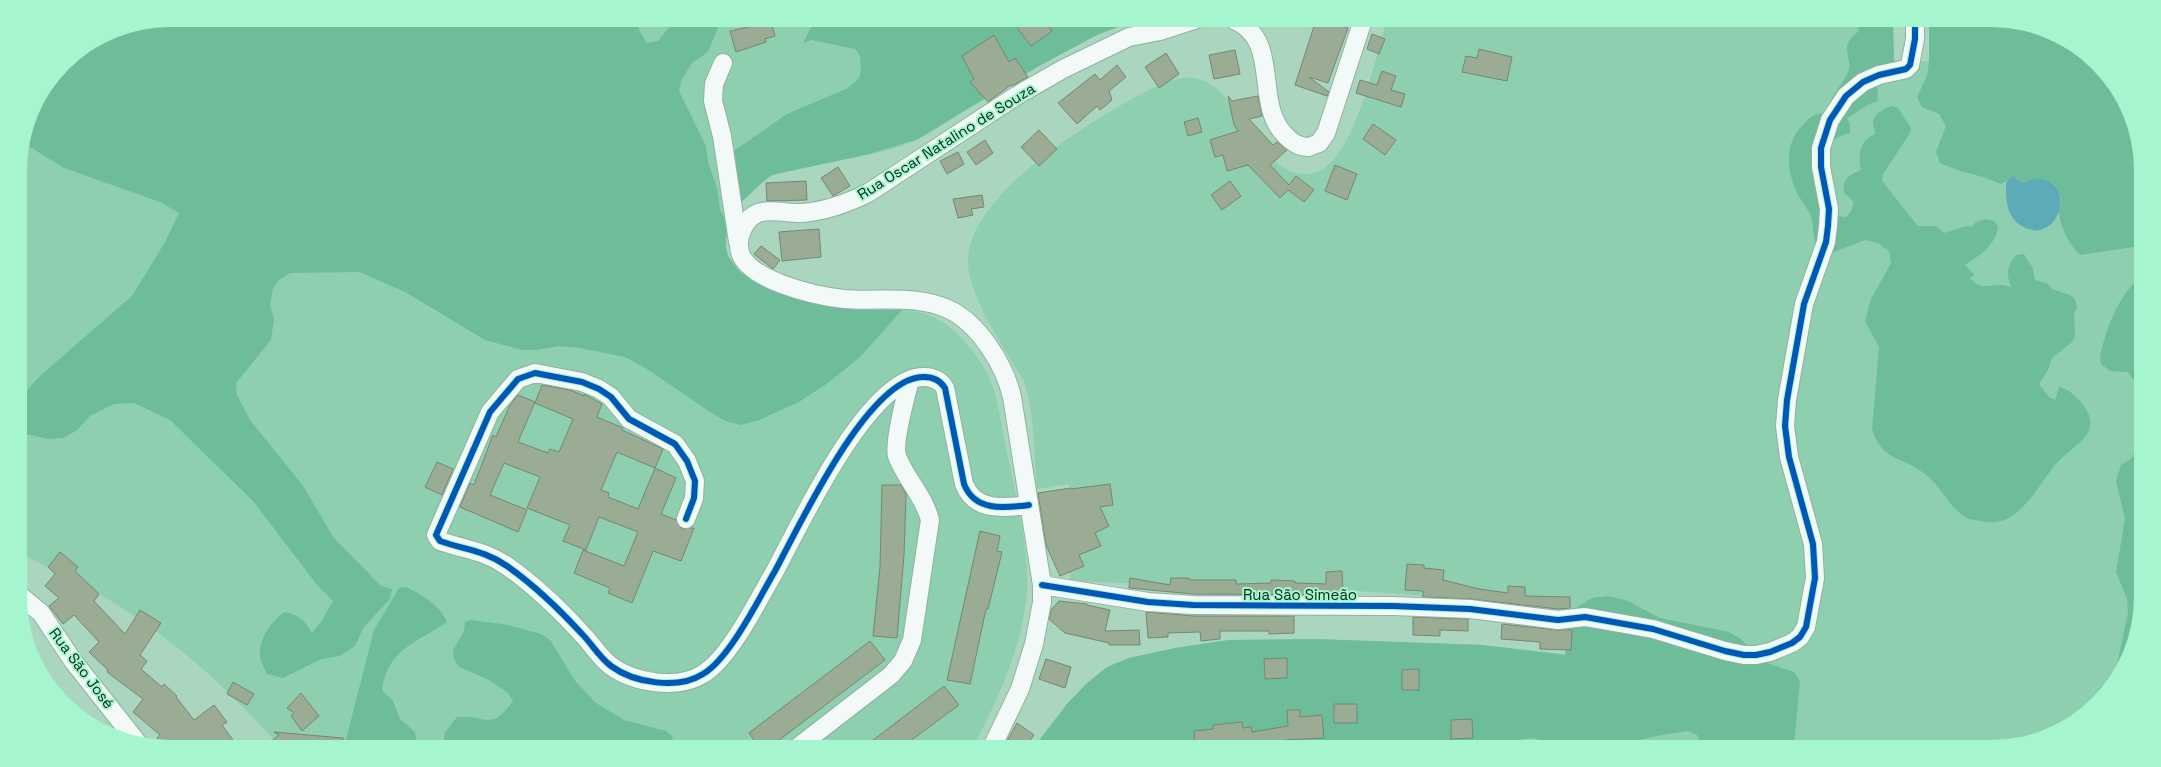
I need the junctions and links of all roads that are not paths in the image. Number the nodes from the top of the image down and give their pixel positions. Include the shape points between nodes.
1 (1172, 27) edge
2 (1244, 27) edge
3 (1361, 27) edge
4 (1914, 27) edge
5 (723, 63) dead end
6 (738, 242) junction
7 (910, 380) junction
8 (1029, 505) junction
9 (686, 519) dead end
10 (1042, 585) junction
11 (27, 601) edge
12 (131, 734) edge
13 (807, 740) edge
14 (995, 740) edge

1 - 6 street, Rua Oscar Natalino de Souza via 1129,37 1063,69 1016,96 854,200 838,206 801,213 758,213 746,224
2 - 3 street via 1252,32 1260,44 1271,112 1276,125 1293,142 1309,147 1319,143 1326,133
4 - 10 street, Rua São Simeão via 1914,52 1910,65 1906,69 1879,75 1863,82 1846,96 1830,120 1821,148 1821,168 1829,210 1826,242 1804,304 1787,400 1785,426 1789,457 1813,544 1815,578 1806,627 1800,637 1792,643 1770,652 1744,655 1676,635 1585,617 1558,620 1470,609 1393,606 1220,607 1148,602
5 - 6 street via 714,84 713,101 722,136
6 - 8 street via 740,255 752,269 791,287 846,299 921,301 956,314 980,336 1000,362 1009,383
7 - 8 street via 927,377 941,382 945,388 964,484 971,496 982,504 994,508
7 - 9 street via 896,387 848,441 831,466 796,533 734,639 715,665 695,679 660,682 640,679 617,670 599,655 562,614 508,567 478,551 440,541 436,535 490,412 518,379 534,373 582,382 599,388 611,397 629,419 675,444 687,461 696,482 694,498
7 - 13 street via 902,411 897,454 925,505 930,525 909,650 904,662 891,675
8 - 10 street
10 - 14 street via 1039,620 1027,666 1020,689
11 - 12 street, Rua São José via 41,613 72,662

